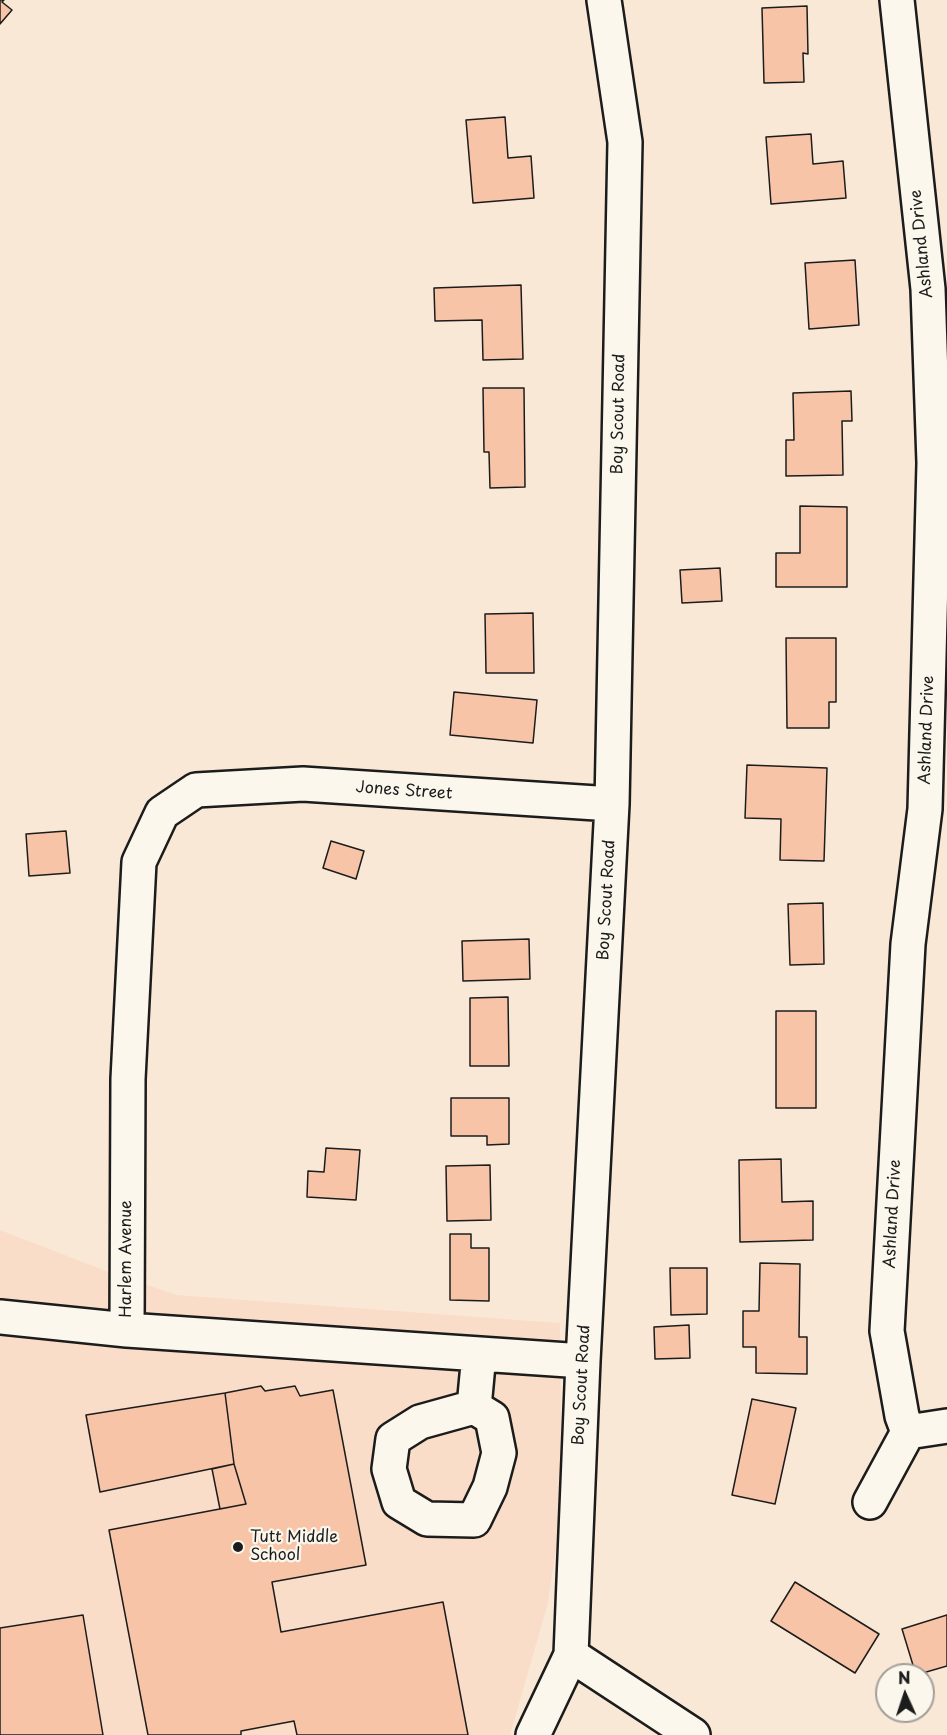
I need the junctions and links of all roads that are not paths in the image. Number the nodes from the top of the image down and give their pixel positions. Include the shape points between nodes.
1 (604, 0) edge
2 (897, 0) edge
3 (196, 790) joint
4 (936, 803) edge
5 (612, 804) junction
6 (2, 1321) edge
7 (127, 1330) junction
8 (478, 1354) junction
9 (583, 1361) junction
10 (474, 1407) dead end
11 (929, 1429) edge
12 (870, 1502) dead end
13 (571, 1655) junction
14 (533, 1735) edge
15 (693, 1735) edge

1 - 5 street, Boy Scout Road via 625,142
2 - 4 street, Ashland Drive via 929,301
3 - 5 street, Jones Street via 303,784
3 - 7 street, Harlem Avenue via 162,813 139,862 128,1079
4 - 11 street, Ashland Drive via 908,944 887,1331 902,1416
5 - 9 street, Boy Scout Road
6 - 7 street
7 - 8 street, Harlem Avenue
8 - 9 street, Harlem Avenue
8 - 10 street
9 - 13 street, Boy Scout Road
11 - 12 street
13 - 14 street
13 - 15 street

